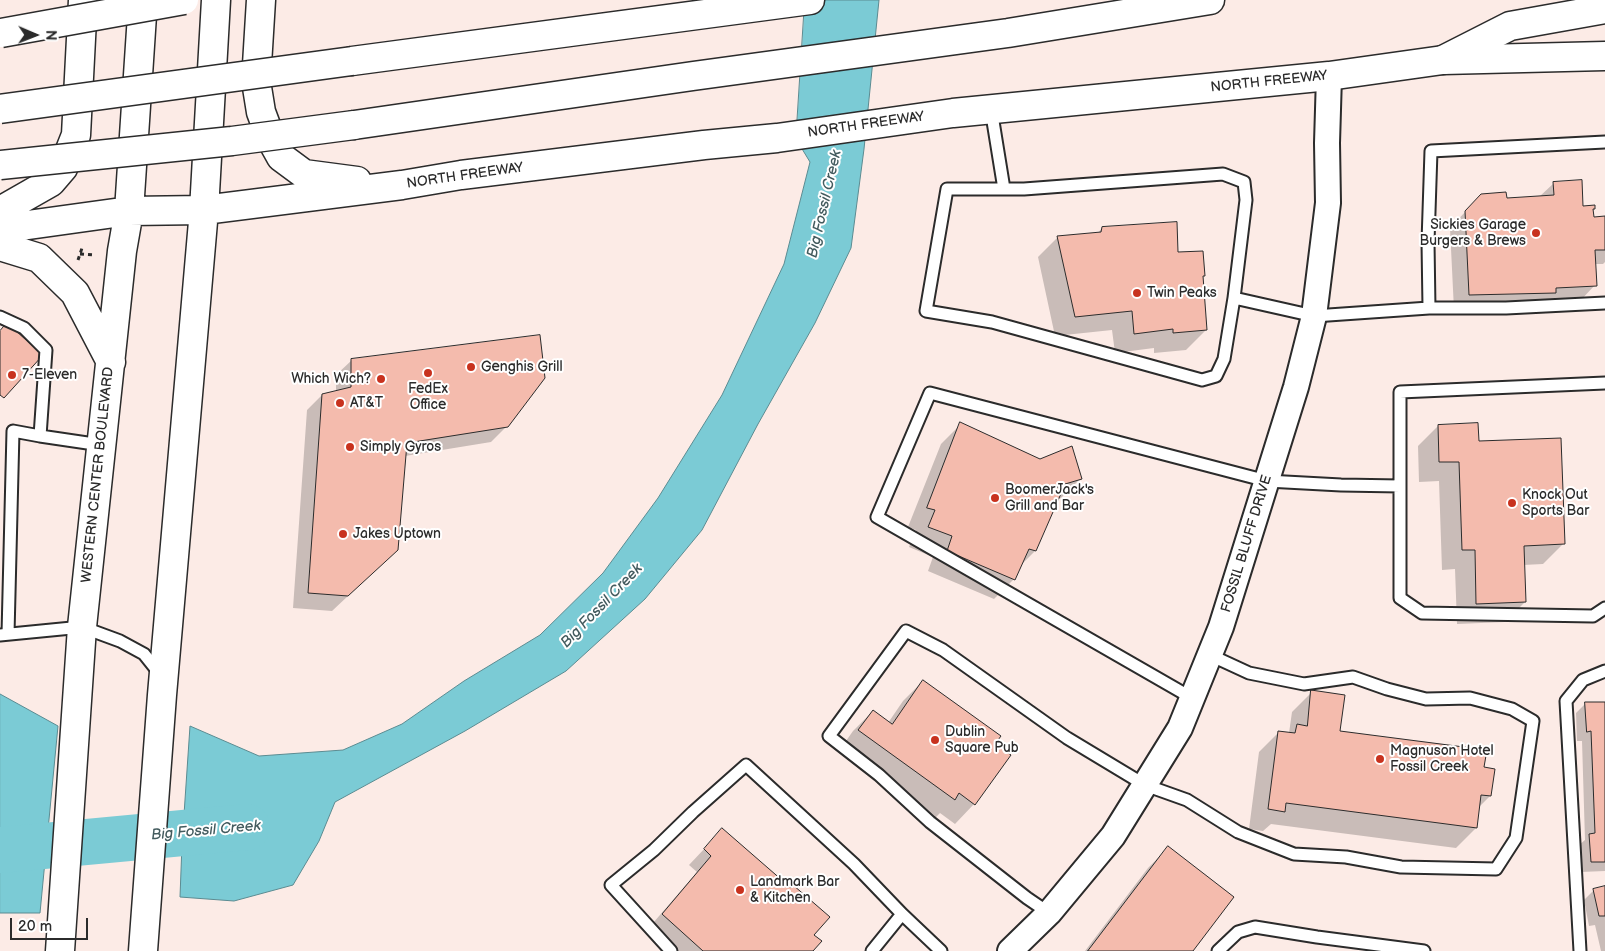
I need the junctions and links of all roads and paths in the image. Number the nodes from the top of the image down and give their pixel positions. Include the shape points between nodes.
1 (83, 0) edge
2 (143, 0) edge
3 (184, 0) edge
4 (216, 0) edge
5 (260, 0) edge
6 (810, 0) edge
7 (1210, 0) edge
8 (1605, 9) edge
9 (1, 33) edge
10 (1605, 56) edge
11 (1443, 60) junction
12 (1329, 76) junction
13 (0, 109) edge
14 (991, 109) junction
15 (1605, 142) edge
16 (0, 164) edge
17 (402, 185) junction
18 (1004, 189) junction
19 (204, 210) junction
20 (0, 211) edge
21 (130, 211) junction
22 (0, 228) edge
23 (84, 242) dead end
24 (0, 246) edge
25 (80, 254) junction
26 (96, 256) dead end
27 (76, 268) dead end
28 (1234, 298) junction
29 (1605, 303) edge
30 (1428, 308) junction
31 (1314, 316) junction
32 (0, 317) edge
33 (110, 362) junction
34 (1605, 383) edge
35 (40, 436) junction
36 (101, 446) junction
37 (1267, 481) junction
38 (1400, 486) junction
39 (1605, 608) edge
40 (82, 627) junction
41 (4, 635) edge
42 (1210, 655) junction
43 (1605, 671) edge
44 (163, 687) junction
45 (1192, 698) junction
46 (1145, 785) junction
47 (1049, 913) junction
48 (902, 914) junction
49 (60, 951) edge
50 (144, 951) edge
51 (671, 951) edge
52 (872, 951) edge
53 (940, 951) edge
54 (1010, 951) edge
55 (1218, 951) edge
56 (1424, 951) edge
57 (1580, 951) edge

1 - 20 main road via 76,134 64,168 51,182
2 - 21 main road, WESTERN CENTER BOULEVARD
3 - 9 main road, bridge
4 - 19 main road
5 - 17 main road via 256,81 261,112 281,156 304,174
6 - 13 main road, bridge
7 - 16 main road, bridge via 1008,34 354,125
8 - 11 main road via 1510,26
10 - 11 main road, NORTH FREEWAY
11 - 12 main road, NORTH FREEWAY
12 - 14 main road, NORTH FREEWAY
12 - 31 street, FOSSIL BLUFF DRIVE via 1328,203
14 - 17 main road, NORTH FREEWAY
14 - 18 lane
15 - 30 lane via 1431,151
17 - 19 main road, NORTH FREEWAY
18 - 28 lane via 1223,174 1244,182 1246,200
18 - 28 lane via 947,189 926,311 992,322 1202,380 1216,376 1224,358
19 - 21 main road, NORTH FREEWAY
19 - 44 main road
21 - 22 main road, NORTH FREEWAY
21 - 33 main road, WESTERN CENTER BOULEVARD via 122,251
23 - 25 path
24 - 33 main road via 39,258 75,293
25 - 26 path
25 - 27 path
28 - 31 lane
29 - 30 lane
30 - 31 lane
31 - 37 street, FOSSIL BLUFF DRIVE
32 - 35 lane via 24,328 46,350
33 - 36 main road, WESTERN CENTER BOULEVARD
34 - 38 lane via 1400,392
35 - 36 lane
35 - 41 lane via 13,431
36 - 40 main road, WESTERN CENTER BOULEVARD
37 - 38 lane
37 - 42 street, FOSSIL BLUFF DRIVE via 1222,627
37 - 45 lane via 930,393 877,518
38 - 39 lane via 1400,598 1422,613 1593,616
40 - 41 lane
40 - 44 lane via 144,654
40 - 49 main road, WESTERN CENTER BOULEVARD
42 - 45 street, FOSSIL BLUFF DRIVE
42 - 46 lane via 1258,675 1304,684 1353,677 1426,699 1470,698 1512,709 1533,721 1516,838 1496,869 1401,867 1346,857 1294,854 1238,832 1187,800
43 - 57 lane via 1583,680 1566,701
44 - 50 main road
45 - 46 street, FOSSIL BLUFF DRIVE via 1180,728
46 - 47 street, FOSSIL BLUFF DRIVE via 1113,836
46 - 47 lane via 1067,738 943,650 906,631 830,736 930,822
47 - 54 street, FOSSIL BLUFF DRIVE
48 - 51 lane via 854,864 746,765 611,885
48 - 52 lane
48 - 53 lane
55 - 56 lane via 1238,932 1255,927

